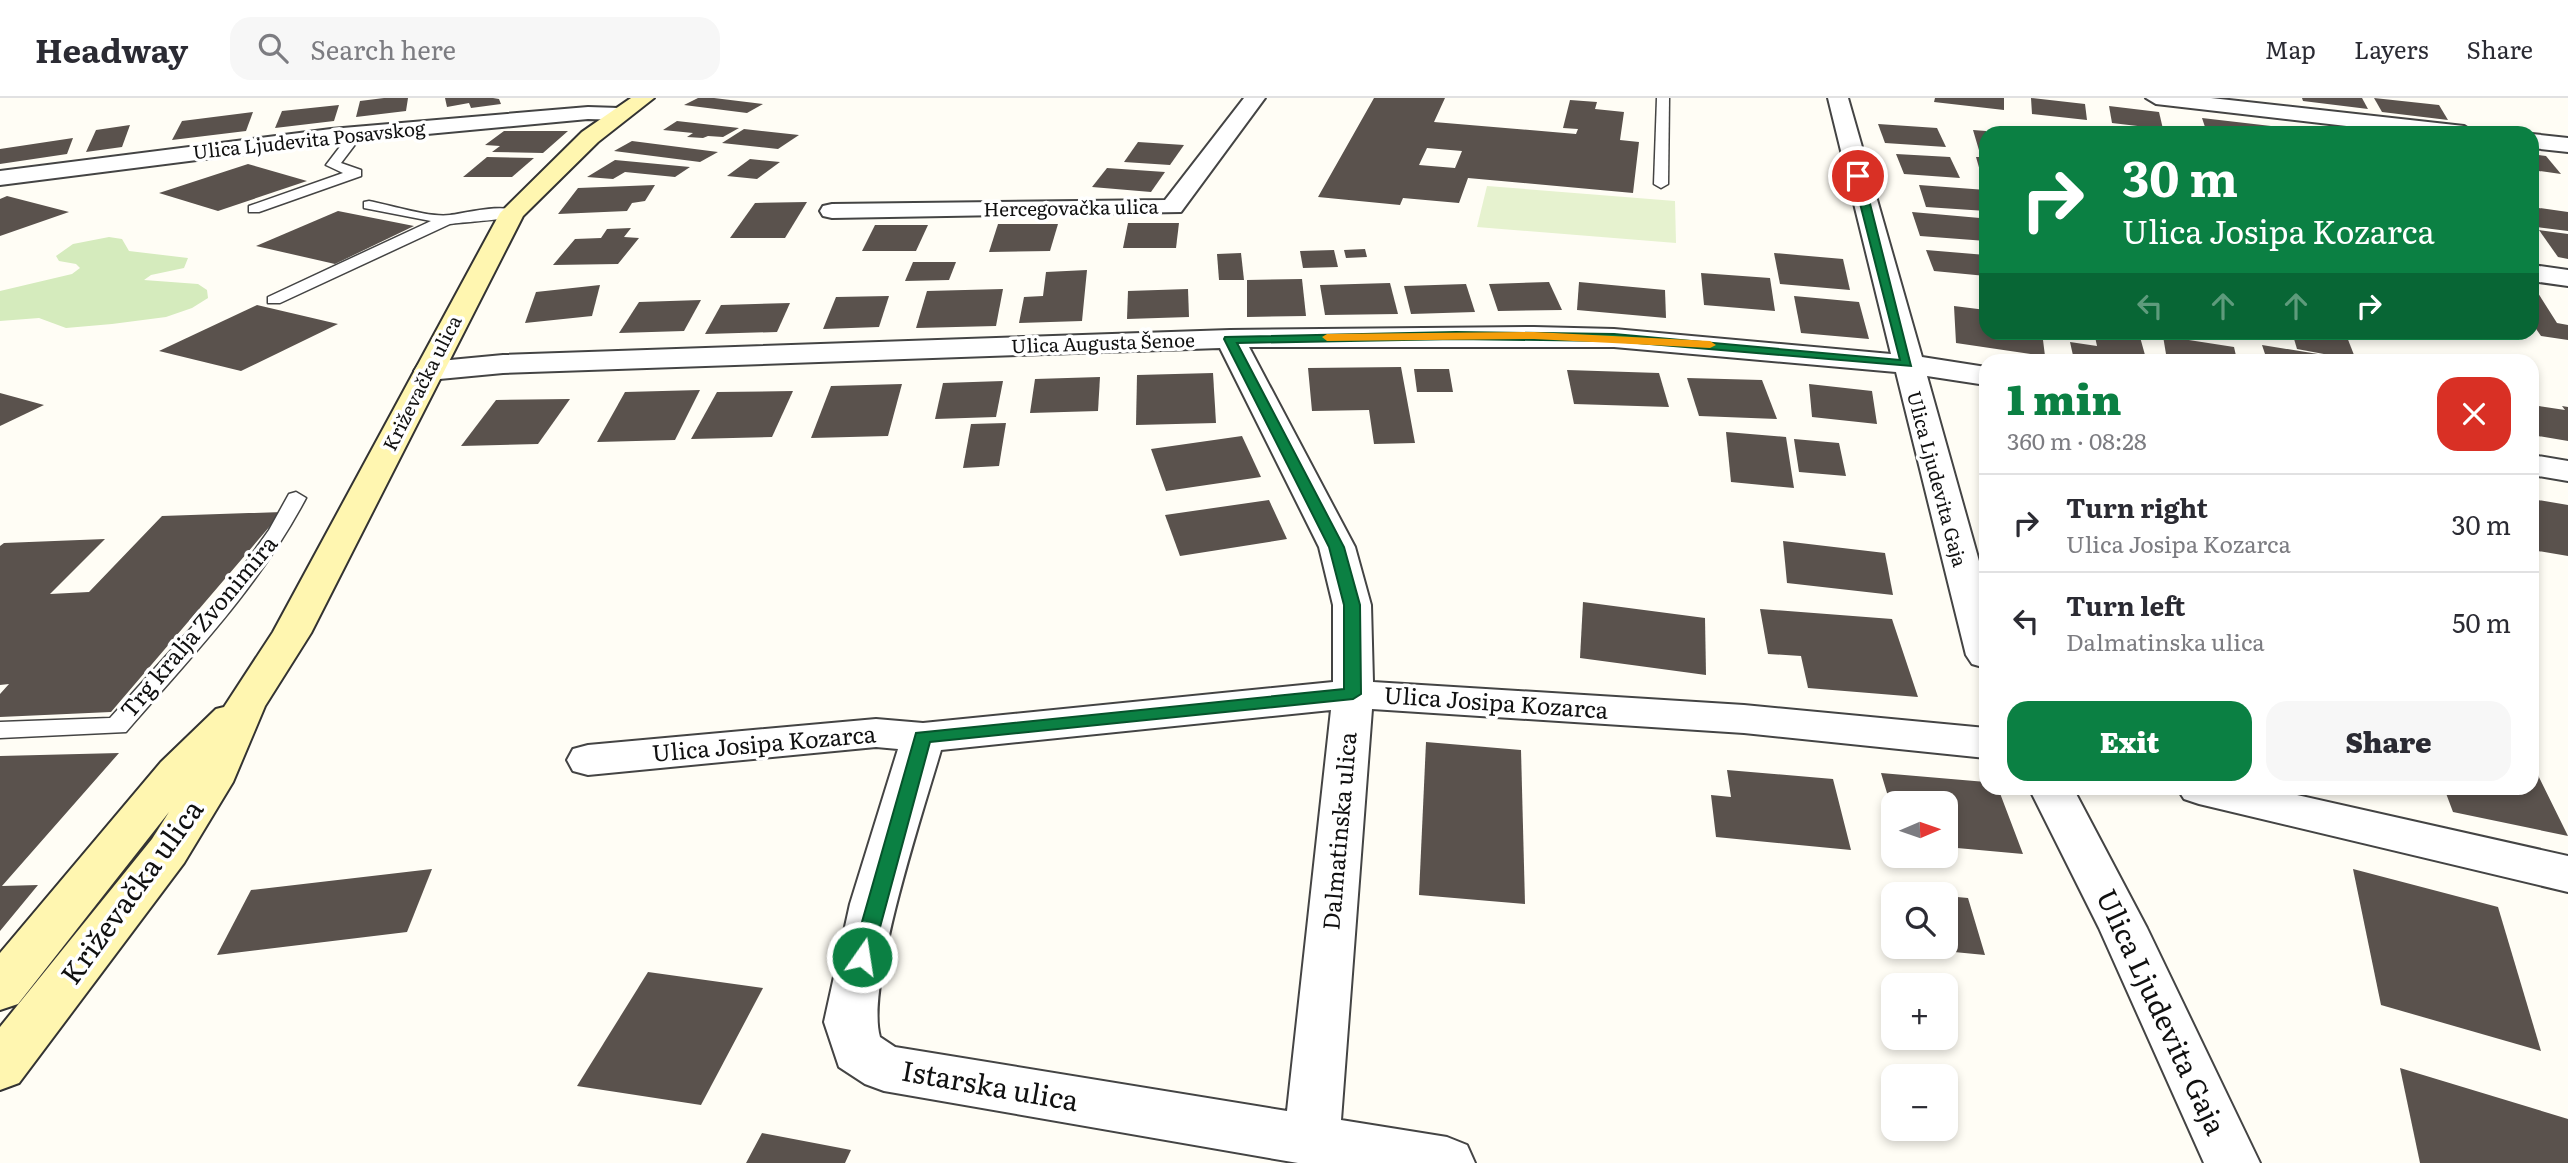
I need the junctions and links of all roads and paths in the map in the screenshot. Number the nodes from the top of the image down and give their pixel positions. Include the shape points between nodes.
1 (1255, 98) edge
2 (1663, 98) edge
3 (1838, 98) edge
4 (2155, 98) edge
5 (632, 106) edge
6 (2402, 126) edge
7 (357, 134) junction
8 (2539, 142) edge
9 (2568, 145) edge
10 (0, 178) edge
11 (1661, 184) dead end
12 (369, 205) dead end
13 (254, 209) dead end
14 (832, 211) dead end
15 (512, 213) junction
16 (446, 220) junction
17 (2539, 274) edge
18 (2568, 278) edge
19 (274, 300) dead end
20 (1230, 339) junction
21 (1907, 364) junction
22 (429, 371) junction
23 (1979, 375) edge
24 (2539, 466) edge
25 (2568, 471) edge
26 (296, 498) dead end
27 (1979, 629) edge
28 (1353, 694) junction
29 (245, 705) junction
30 (0, 730) edge
31 (922, 737) junction
32 (1979, 742) edge
33 (588, 760) dead end
34 (2055, 795) edge
35 (2229, 795) edge
36 (2568, 874) edge
37 (0, 989) edge
38 (0, 1067) edge
39 (1312, 1140) junction
40 (1447, 1163) edge
41 (2232, 1163) edge

1 - 14 street, Hercegovačka ulica via 1172,207
2 - 11 lane
3 - 21 street, Ulica Ljudevita Gaja
4 - 6 street
5 - 7 street, Ulica Ljudevita Posavskog
5 - 15 main road, Križevačka ulica via 558,166
7 - 10 street, Ulica Ljudevita Posavskog
7 - 13 lane via 333,165 356,173
8 - 9 street
12 - 16 lane
15 - 16 lane
15 - 22 main road, Križevačka ulica
16 - 19 lane
17 - 18 street
20 - 21 street, Ulica Augusta Šenoe via 1614,338
20 - 22 street, Ulica Augusta Šenoe via 503,364
20 - 28 street, Dalmatinska ulica via 1336,547 1352,605
21 - 23 street, Ulica Augusta Šenoe
21 - 27 street, Ulica Ljudevita Gaja
22 - 29 main road, Križevačka ulica via 292,633
24 - 25 street
26 - 30 lane, Trg kralja Zvonimira via 282,527 239,586 117,726
28 - 31 street, Ulica Josipa Kozarca
28 - 32 street, Ulica Josipa Kozarca via 1744,719
28 - 39 street, Dalmatinska ulica
29 - 37 main road, Križevačka ulica via 176,773
29 - 38 main road, Križevačka ulica via 211,782 168,851
31 - 33 street, Ulica Josipa Kozarca via 876,733
31 - 39 street, Istarska ulica via 856,983 850,1022 858,1051 884,1068
34 - 41 street, Ulica Ljudevita Gaja via 2123,928
35 - 36 street
39 - 40 street, Istarska ulica

